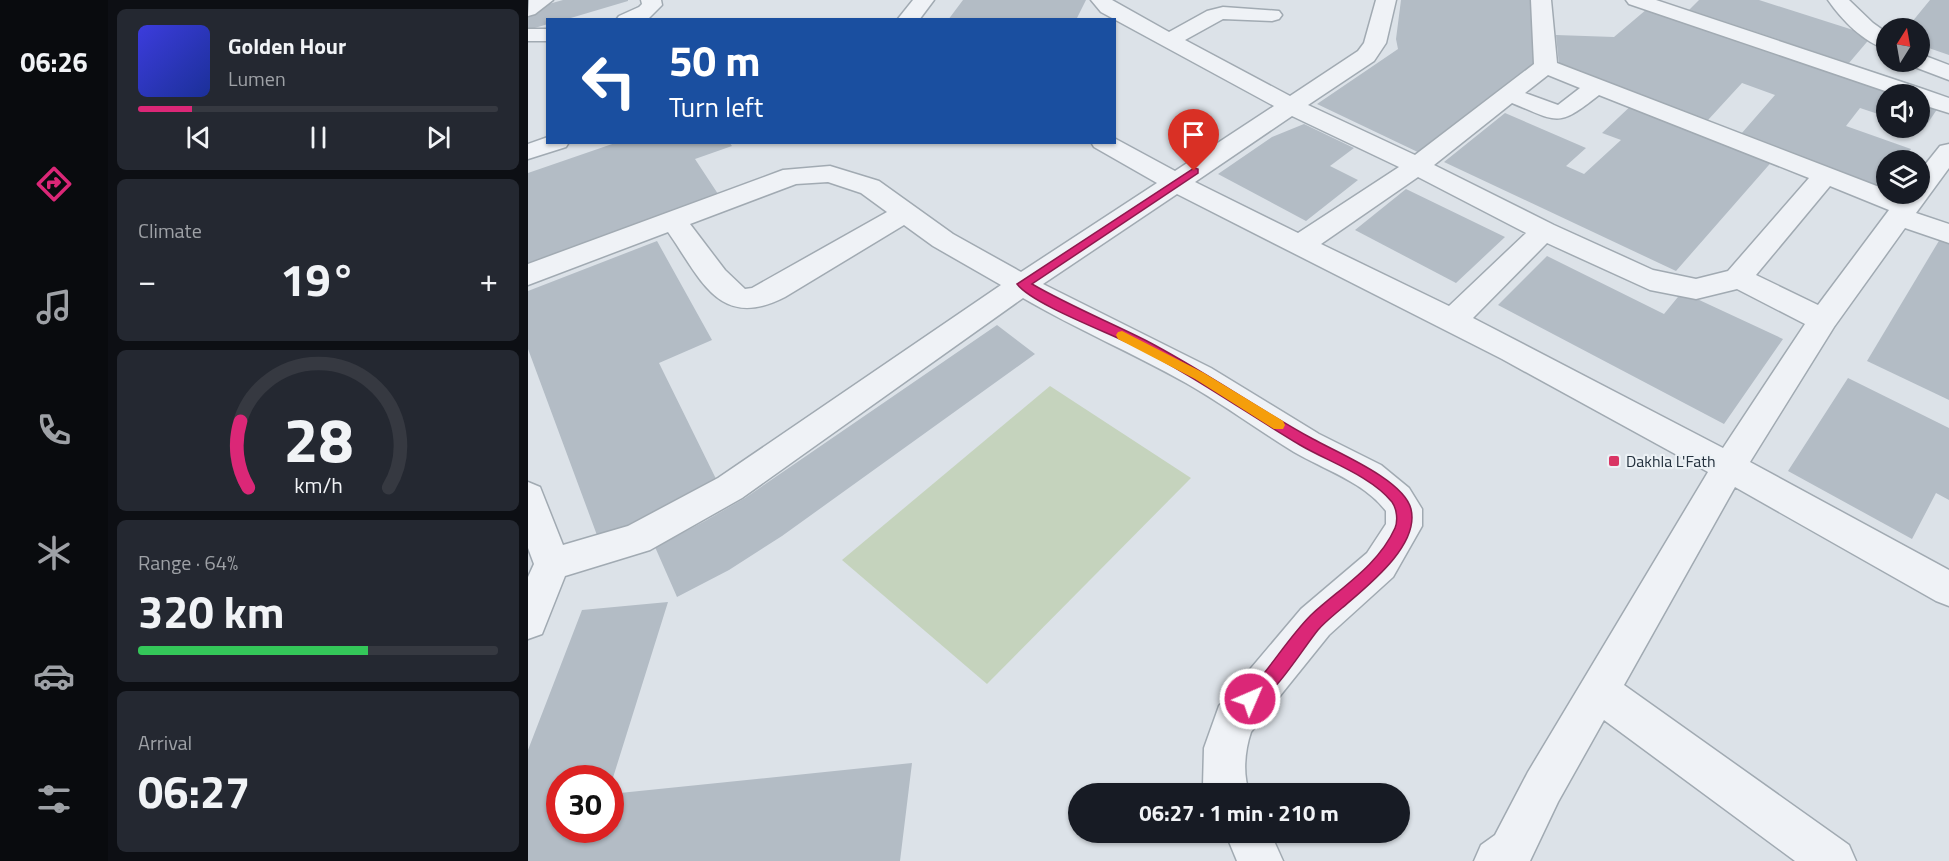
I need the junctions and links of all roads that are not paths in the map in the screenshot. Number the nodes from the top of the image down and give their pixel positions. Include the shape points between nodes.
1 (543, 0) edge
2 (651, 0) edge
3 (924, 0) edge
4 (1386, 0) edge
5 (1541, 0) edge
6 (1636, 0) edge
7 (1838, 0) edge
8 (1110, 7) edge
9 (528, 10) edge
10 (1272, 15) dead end
11 (632, 18) edge
12 (909, 18) edge
13 (528, 35) edge
14 (546, 35) edge
15 (1876, 35) edge
16 (1170, 40) junction
17 (1930, 65) edge
18 (1545, 66) junction
19 (1949, 73) edge
20 (1884, 84) edge
21 (1597, 86) junction
22 (1508, 94) junction
23 (1930, 99) edge
24 (1291, 106) junction
25 (1949, 106) edge
26 (551, 144) edge
27 (1107, 144) edge
28 (1949, 150) edge
29 (528, 152) edge
30 (1418, 166) junction
31 (1930, 175) edge
32 (1824, 177) junction
33 (1175, 184) junction
34 (1876, 192) edge
35 (1908, 204) edge
36 (1914, 204) edge
37 (905, 213) junction
38 (675, 222) junction
39 (1544, 231) junction
40 (1949, 234) edge
41 (1300, 245) junction
42 (528, 275) edge
43 (1738, 278) junction
44 (1023, 284) junction
45 (1452, 320) junction
46 (1822, 320) junction
47 (1728, 468) junction
48 (528, 497) edge
49 (552, 564) junction
50 (1949, 589) edge
51 (528, 621) edge
52 (1598, 691) junction
53 (1225, 783) edge
54 (1252, 843) edge
55 (1260, 861) edge
56 (1497, 861) edge
57 (1833, 861) edge

1 - 9 street
2 - 11 street via 649,10
3 - 12 street
4 - 24 street via 1371,51
5 - 18 street
6 - 20 street
7 - 15 street
8 - 16 street
10 - 16 street via 1214,15
13 - 14 street
16 - 24 street
17 - 19 street
18 - 21 street
18 - 22 street
21 - 22 street via 1558,113
21 - 32 street
22 - 30 street
23 - 25 street
24 - 30 street
24 - 33 street
26 - 29 street
27 - 33 street
28 - 31 street
30 - 39 street
30 - 41 street
32 - 34 street
32 - 43 street
33 - 41 street
33 - 44 street
35 - 46 street
36 - 40 street
37 - 38 street via 870,187 839,175 820,173 792,176
37 - 38 street via 785,284 748,299 725,289
37 - 44 street via 943,240
38 - 42 street
39 - 43 street via 1660,283 1696,289
39 - 45 street
41 - 45 street
43 - 46 street
44 - 49 street via 730,488 637,539
44 - 53 street via 1061,307 1190,370 1307,443 1369,475 1397,498 1404,509 1404,526 1380,565 1315,622 1234,722 1225,748
45 - 47 street
46 - 47 street
47 - 50 street
47 - 52 street
48 - 49 street
49 - 51 street
52 - 56 street via 1510,851
52 - 57 street
54 - 55 street

